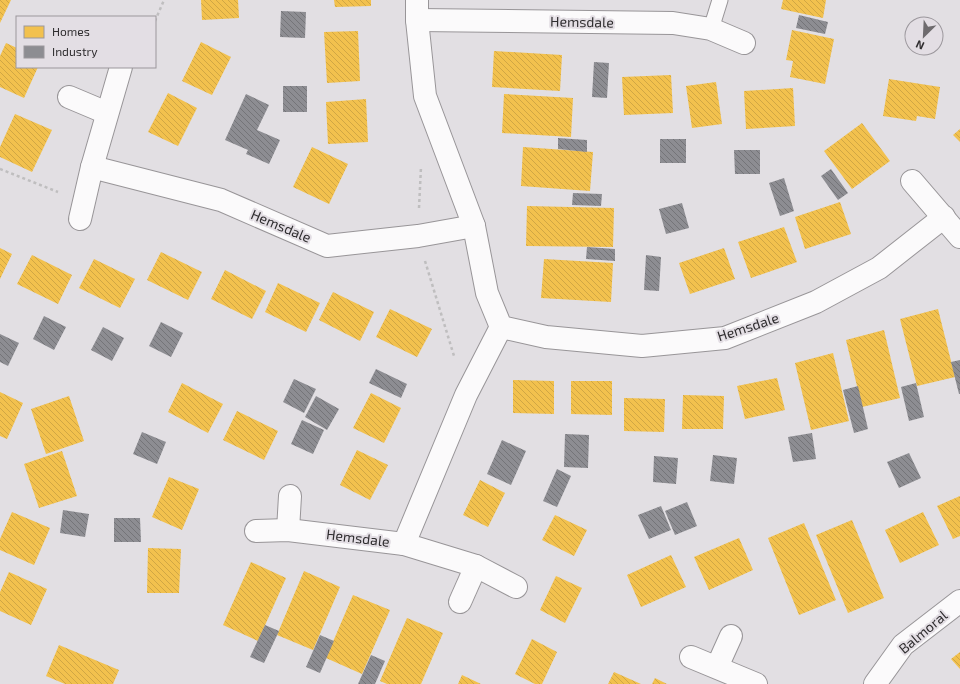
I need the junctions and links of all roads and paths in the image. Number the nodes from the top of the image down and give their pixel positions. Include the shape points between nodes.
1 (164, 0) edge
2 (720, 0) edge
3 (417, 10) edge
4 (156, 19) edge
5 (711, 29) junction
6 (744, 43) dead end
7 (121, 68) edge
8 (69, 97) dead end
9 (106, 114) junction
10 (92, 167) junction
11 (0, 169) edge
12 (912, 181) dead end
13 (81, 211) joint
14 (944, 217) junction
15 (474, 226) junction
16 (418, 236) junction
17 (960, 237) edge
18 (501, 327) junction
19 (466, 395) junction
20 (290, 496) dead end
21 (288, 530) junction
22 (256, 531) dead end
23 (404, 544) junction
24 (476, 566) junction
25 (516, 587) dead end
26 (960, 601) edge
27 (460, 602) dead end
28 (731, 636) dead end
29 (692, 657) dead end
30 (717, 667) junction
31 (756, 684) edge
32 (875, 684) edge

1 - 4 path
2 - 5 lane
3 - 5 street, Hemsdale via 673,23
3 - 15 street, Hemsdale via 425,96
5 - 6 street, Hemsdale
7 - 9 street
8 - 9 street
9 - 10 street
10 - 13 street
10 - 16 street, Hemsdale via 221,200 327,246
11 - 13 path
12 - 14 street
14 - 17 street
14 - 18 street, Hemsdale via 879,268 816,302 725,338 642,346 546,337
15 - 16 street, Hemsdale
15 - 18 street, Hemsdale via 487,293
16 - 19 path
18 - 19 street, Hemsdale
19 - 23 street, Hemsdale
20 - 21 street
21 - 22 street, Hemsdale
21 - 23 street, Hemsdale
23 - 24 street, Hemsdale
24 - 25 street, Hemsdale
24 - 27 street
26 - 32 street, Balmoral via 903,645
28 - 30 street
29 - 30 street
30 - 31 street

